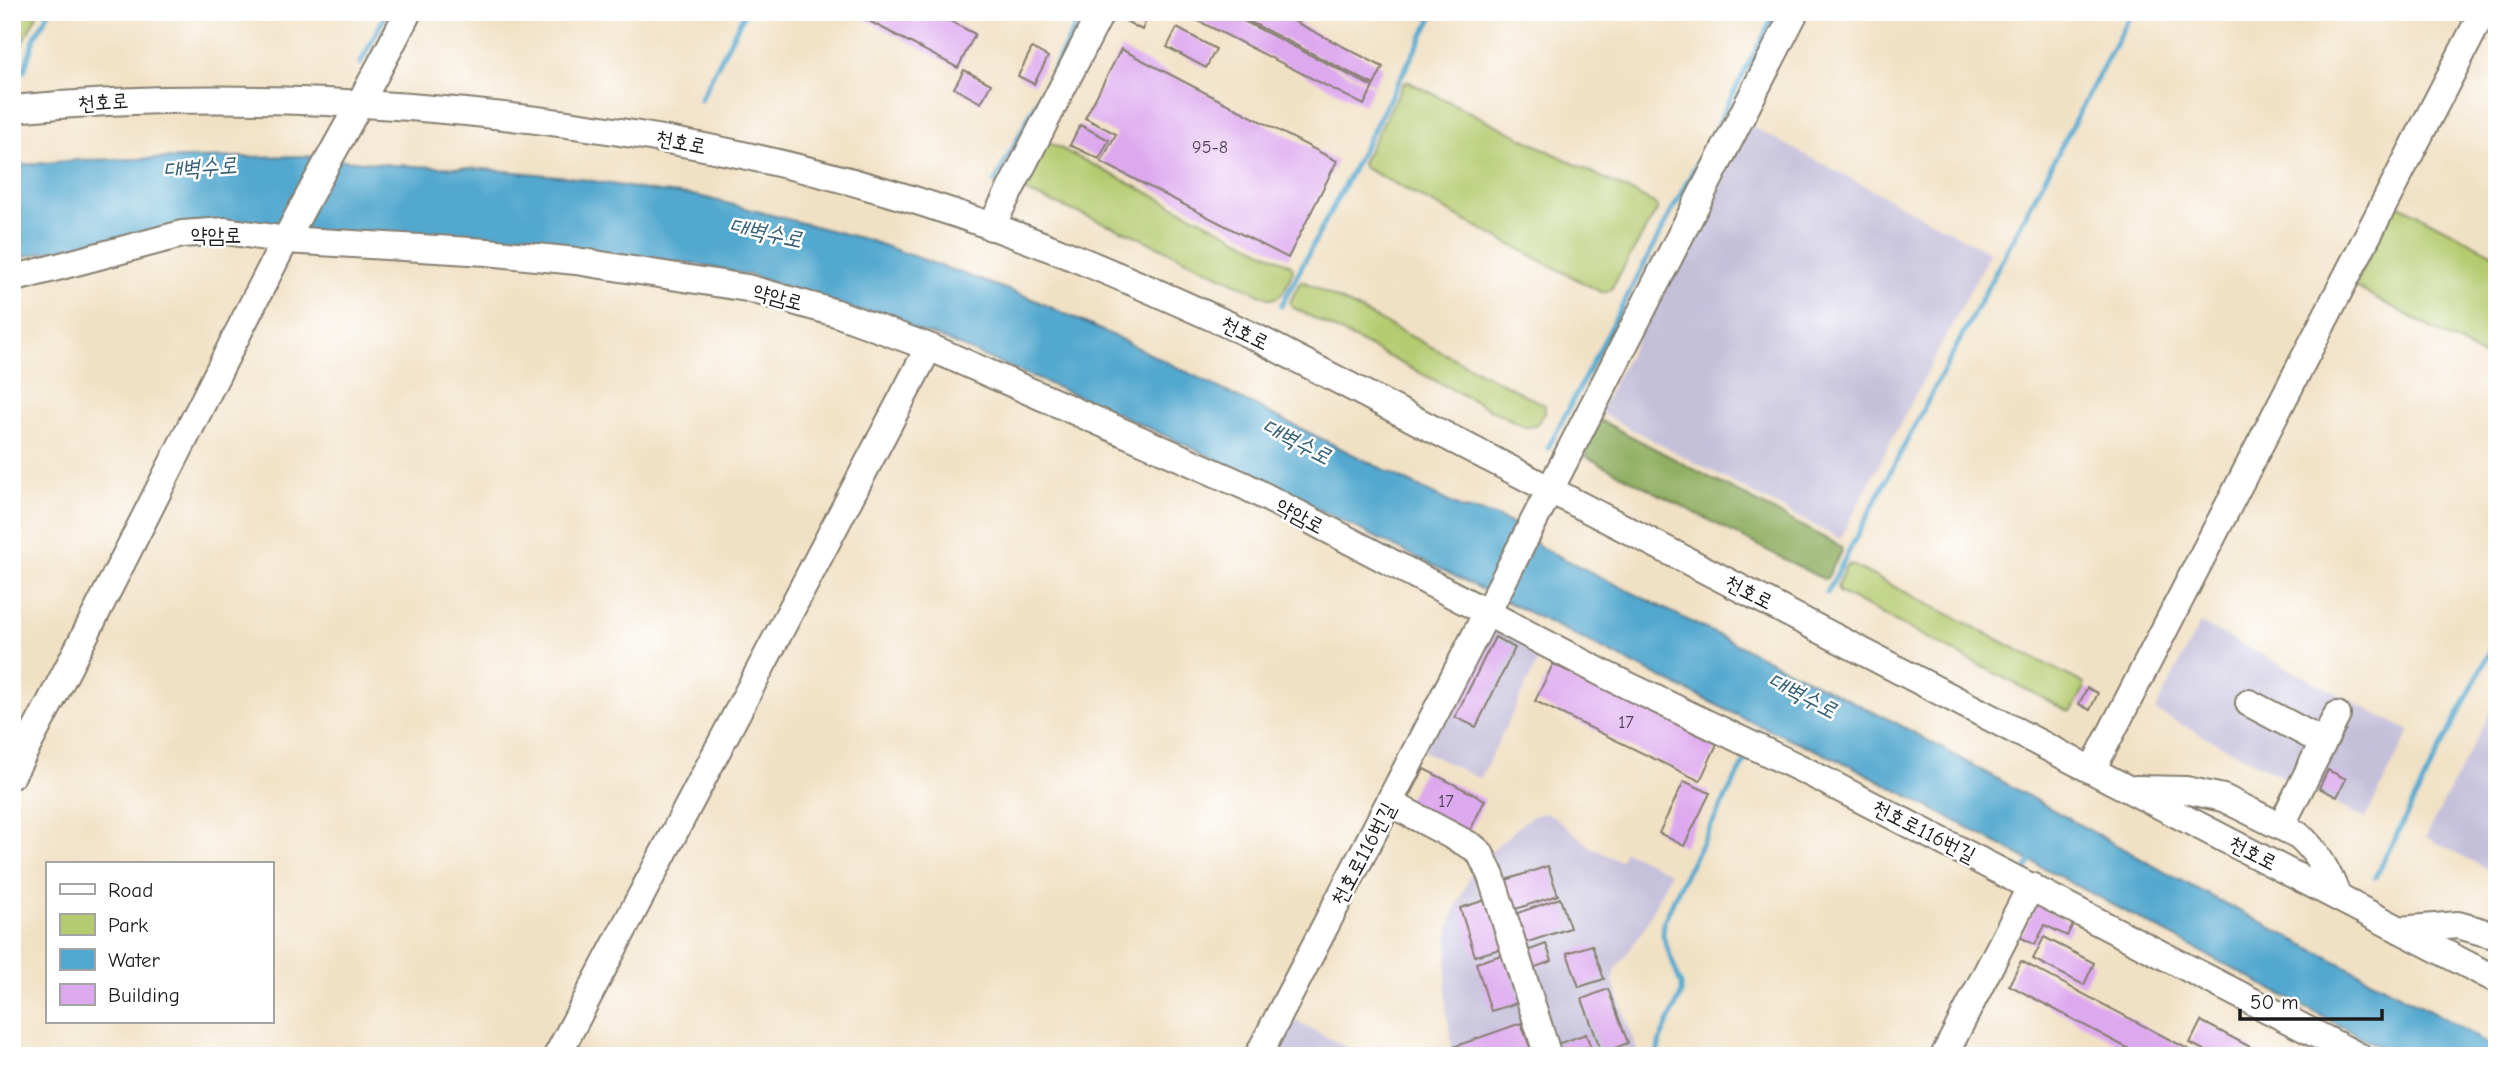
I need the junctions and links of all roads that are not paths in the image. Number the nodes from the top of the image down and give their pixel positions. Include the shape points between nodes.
1 (408, 12) edge
2 (1101, 12) edge
3 (1795, 12) edge
4 (2483, 12) edge
5 (361, 103) junction
6 (12, 109) edge
7 (991, 227) junction
8 (287, 237) junction
9 (12, 279) edge
10 (929, 346) junction
11 (1549, 488) junction
12 (1487, 610) junction
13 (2249, 703) dead end
14 (2337, 715) dead end
15 (2323, 742) junction
16 (2092, 770) junction
17 (12, 775) edge
18 (2128, 789) junction
19 (1390, 803) junction
20 (2281, 826) junction
21 (2031, 886) junction
22 (2338, 897) junction
23 (2400, 930) junction
24 (2497, 936) edge
25 (2497, 980) edge
26 (1546, 1054) dead end
27 (556, 1056) edge
28 (1258, 1056) edge
29 (1944, 1056) edge
30 (2358, 1056) edge

1 - 5 street
2 - 7 street
3 - 11 street, 천호로116번길
4 - 16 street
5 - 6 street, 천호로 via 223,98 117,100
5 - 7 street, 천호로 via 555,121 666,138 873,188
5 - 8 street
7 - 11 street, 천호로 via 1130,279 1255,337
8 - 9 street, 약암로 via 226,231 182,234
8 - 10 street, 약암로 via 576,261 707,281 785,298
8 - 17 street
10 - 12 street, 약암로 via 1217,473
10 - 27 street
11 - 12 street, 천호로116번길
11 - 16 street, 천호로
12 - 19 street, 천호로116번길
12 - 21 street, 천호로116번길 via 1664,704
13 - 15 street
14 - 15 street
15 - 20 street
16 - 18 street, 천호로
18 - 20 street via 2186,790 2223,797
18 - 22 street, 천호로
19 - 26 street via 1480,853
19 - 28 street, 천호로116번길
20 - 22 street via 2305,841
21 - 29 street
21 - 30 street, 천호로116번길
22 - 23 street, 천호로
23 - 24 street via 2458,925
23 - 25 street, 천호로

